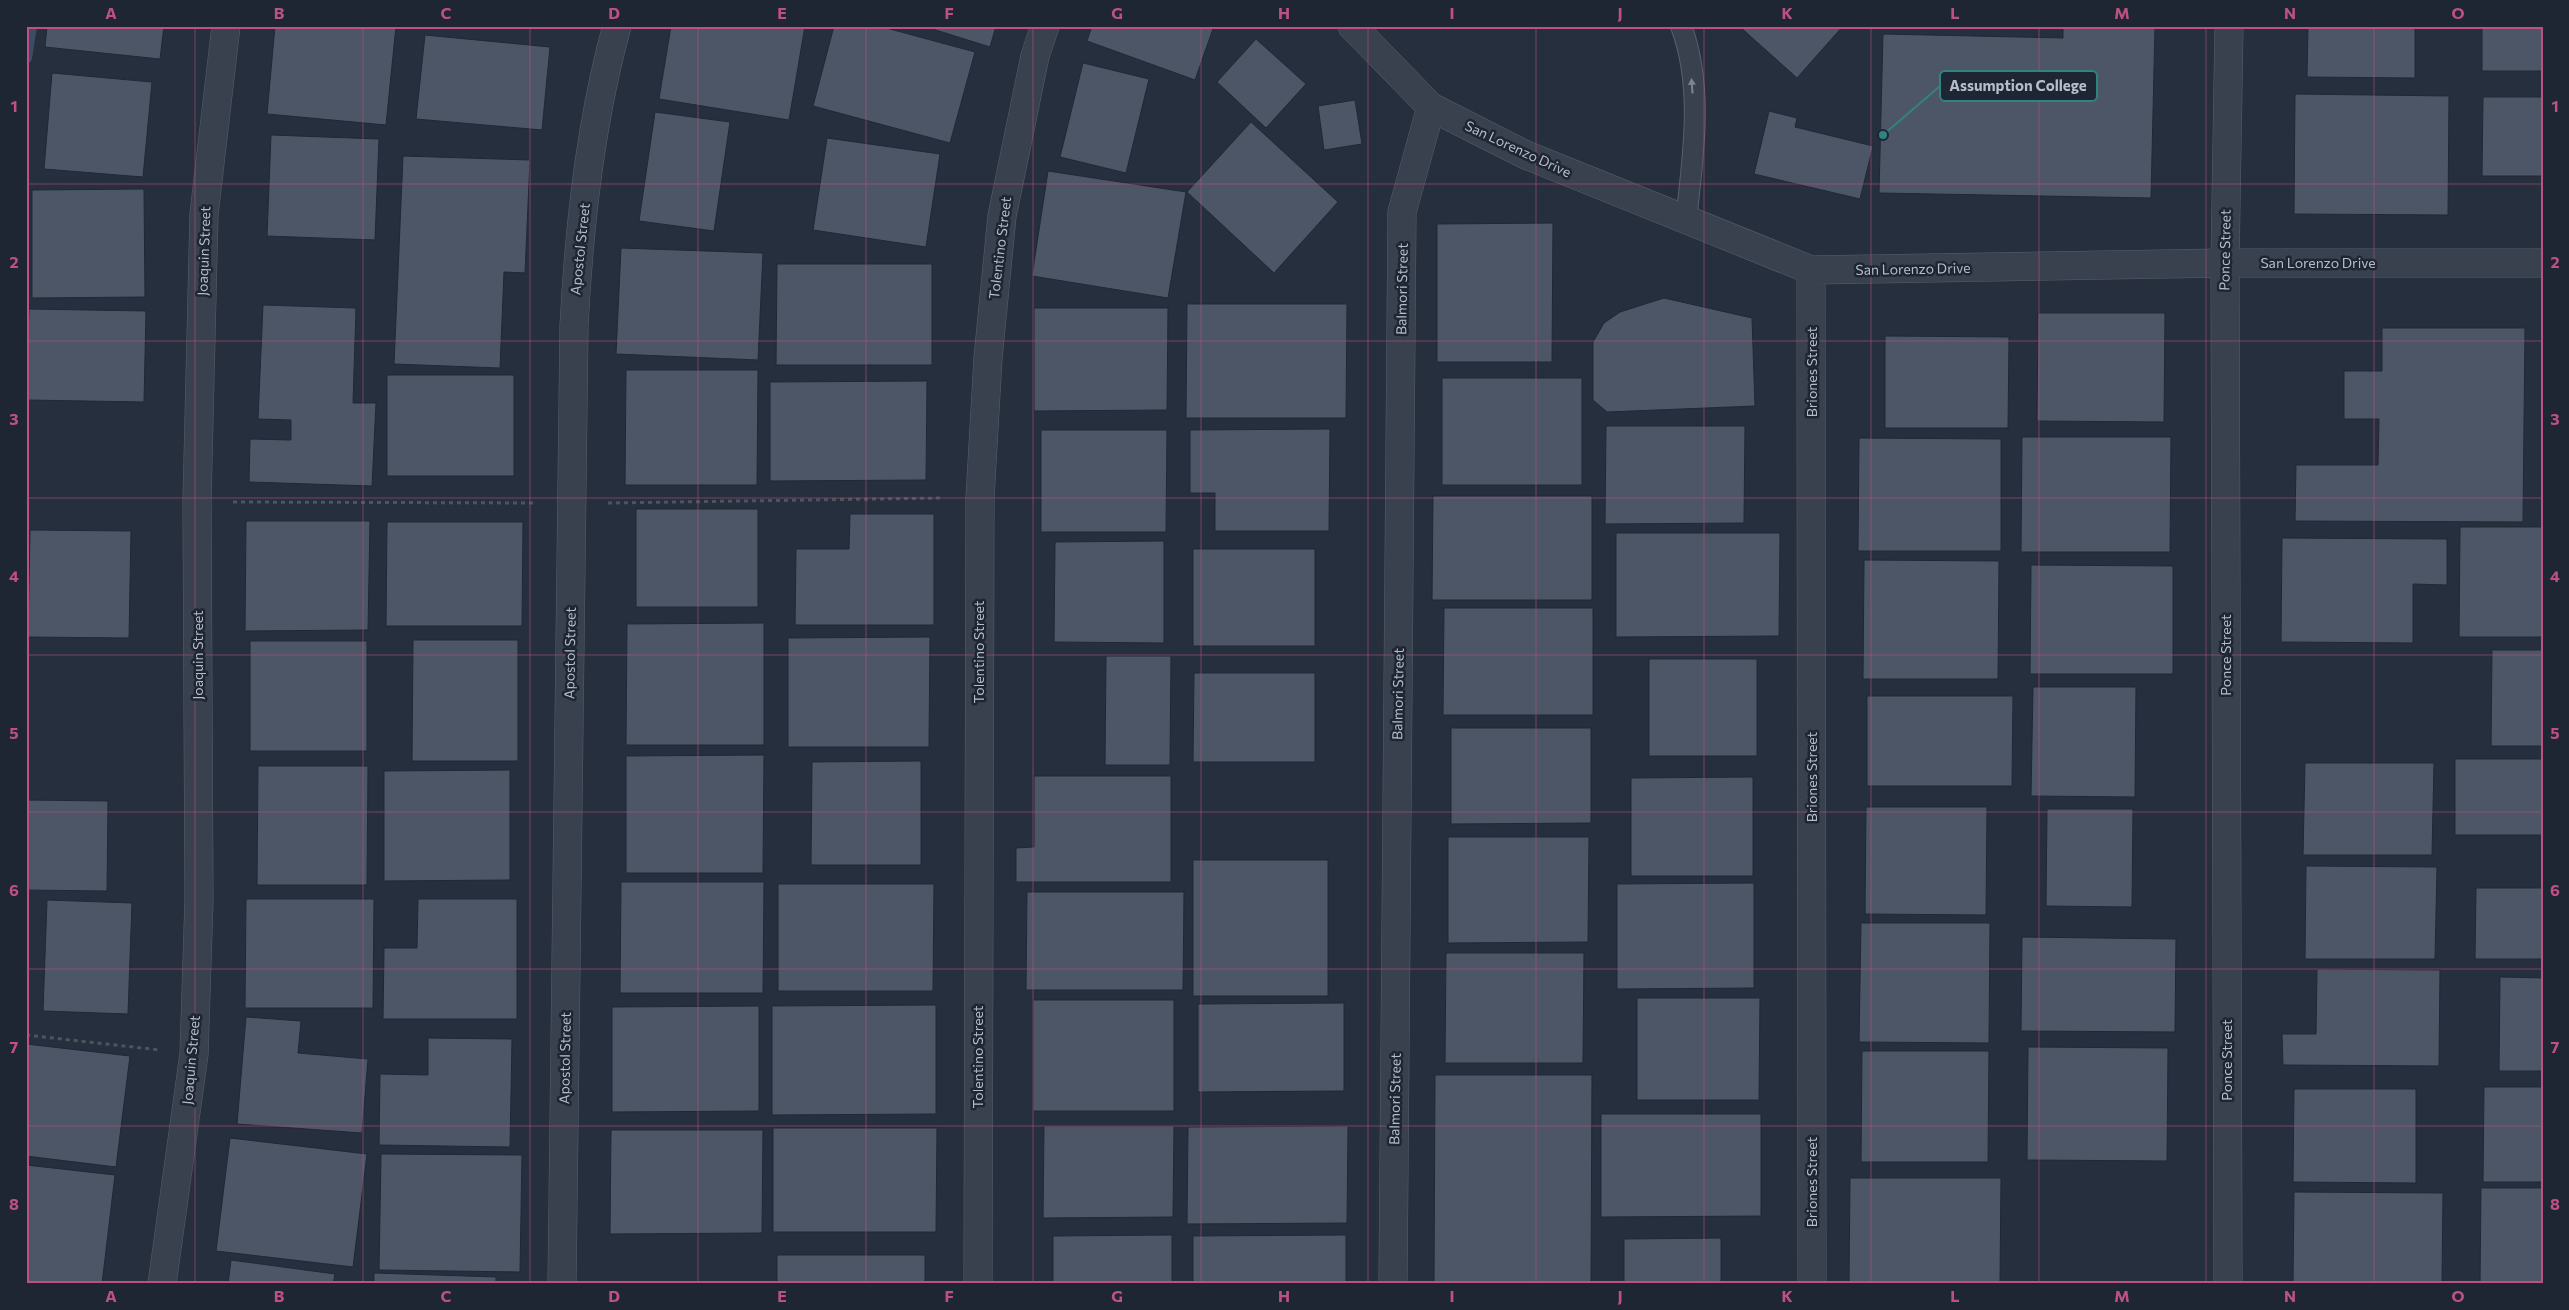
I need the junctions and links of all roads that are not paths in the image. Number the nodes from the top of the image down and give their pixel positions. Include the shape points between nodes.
1 (226, 26) edge
2 (617, 26) edge
3 (1045, 26) edge
4 (1352, 26) edge
5 (1681, 26) edge
6 (2229, 26) edge
7 (1431, 107) junction
8 (1686, 220) junction
9 (2225, 263) junction
10 (2543, 263) edge
11 (1812, 270) junction
12 (162, 1284) edge
13 (562, 1284) edge
14 (978, 1284) edge
15 (1393, 1284) edge
16 (1812, 1284) edge
17 (2228, 1284) edge

1 - 12 street, Joaquin Street via 204,214 197,501 199,900 194,1054
2 - 13 street, Apostol Street via 606,65 579,236 574,326
3 - 14 street, Tolentino Street via 1035,56 1002,216 988,358 980,498
4 - 7 street, San Lorenzo Drive
8 -> 5 lane via 1695,135 1690,50
6 - 9 street, Ponce Street
7 - 8 street, San Lorenzo Drive via 1526,155
7 - 15 street, Balmori Street via 1402,212
8 - 11 street, San Lorenzo Drive
9 - 10 street, San Lorenzo Drive
9 - 11 street, San Lorenzo Drive
9 - 17 street, Ponce Street
11 - 16 street, Briones Street

